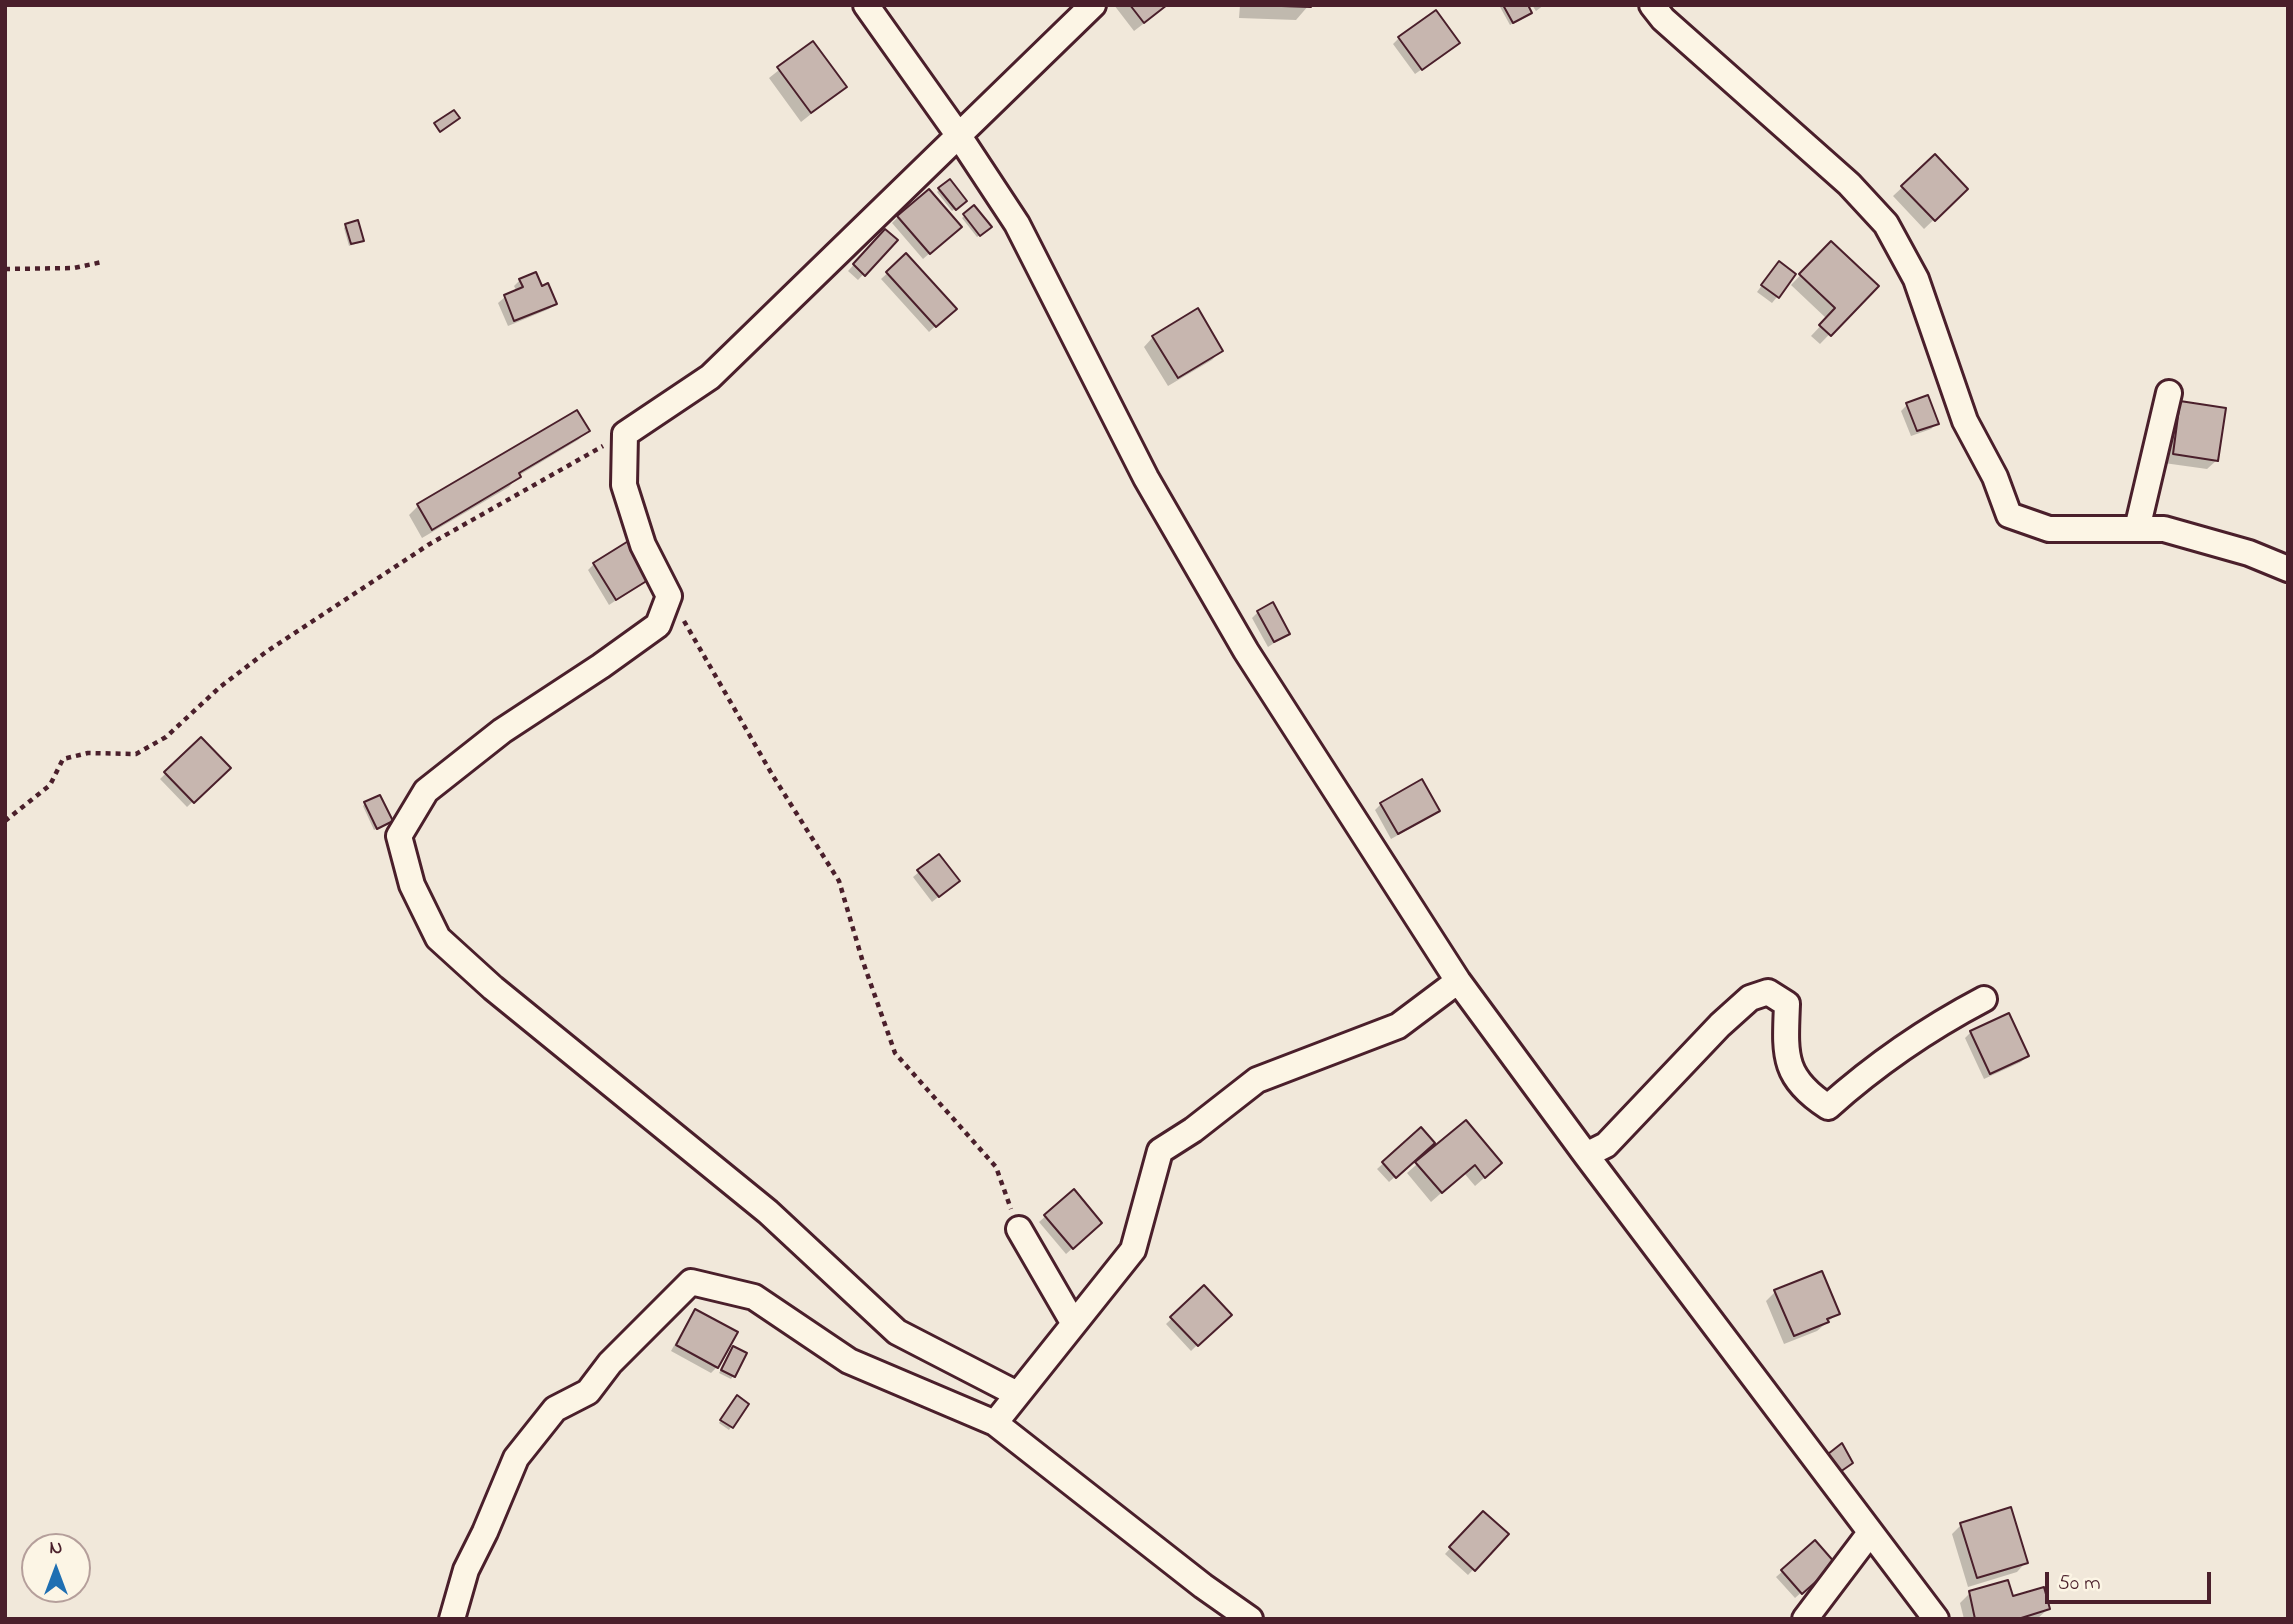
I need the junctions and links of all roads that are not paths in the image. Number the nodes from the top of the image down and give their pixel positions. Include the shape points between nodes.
1 (866, 5) edge
2 (1093, 5) edge
3 (1652, 5) edge
4 (960, 136) junction
5 (2169, 393) dead end
6 (2137, 529) junction
7 (2288, 569) edge
8 (1458, 981) junction
9 (1984, 999) dead end
10 (1586, 1155) junction
11 (1019, 1229) road end
12 (1074, 1324) junction
13 (1017, 1394) junction
14 (995, 1423) junction
15 (1870, 1533) junction
16 (452, 1619) edge
17 (1250, 1619) edge
18 (1805, 1619) edge
19 (1936, 1619) edge

1 - 4 street
2 - 4 street
3 - 6 street via 1849,184 1886,224 1916,278 1965,421 2010,516 2049,529
4 - 8 street via 1017,225 1146,478 1246,651
4 - 13 street via 710,377 625,434 624,485 643,545 669,596 658,625 502,731 426,791 399,836 412,885 438,938 540,1028 768,1212 897,1332
5 - 6 street
6 - 7 street via 2164,529
8 - 10 street
8 - 12 street via 1398,1026 1257,1080 1160,1151 1133,1250
9 - 10 street via 1865,1074 1828,1107 1807,1093 1791,1073 1785,1045 1787,1004 1768,992 1750,998 1606,1144
10 - 15 street
11 - 12 street
12 - 13 street
13 - 14 street
14 - 16 street via 849,1361 754,1297 691,1282 610,1363 588,1392 555,1409 516,1458 466,1570
14 - 17 street
15 - 18 street
15 - 19 street

